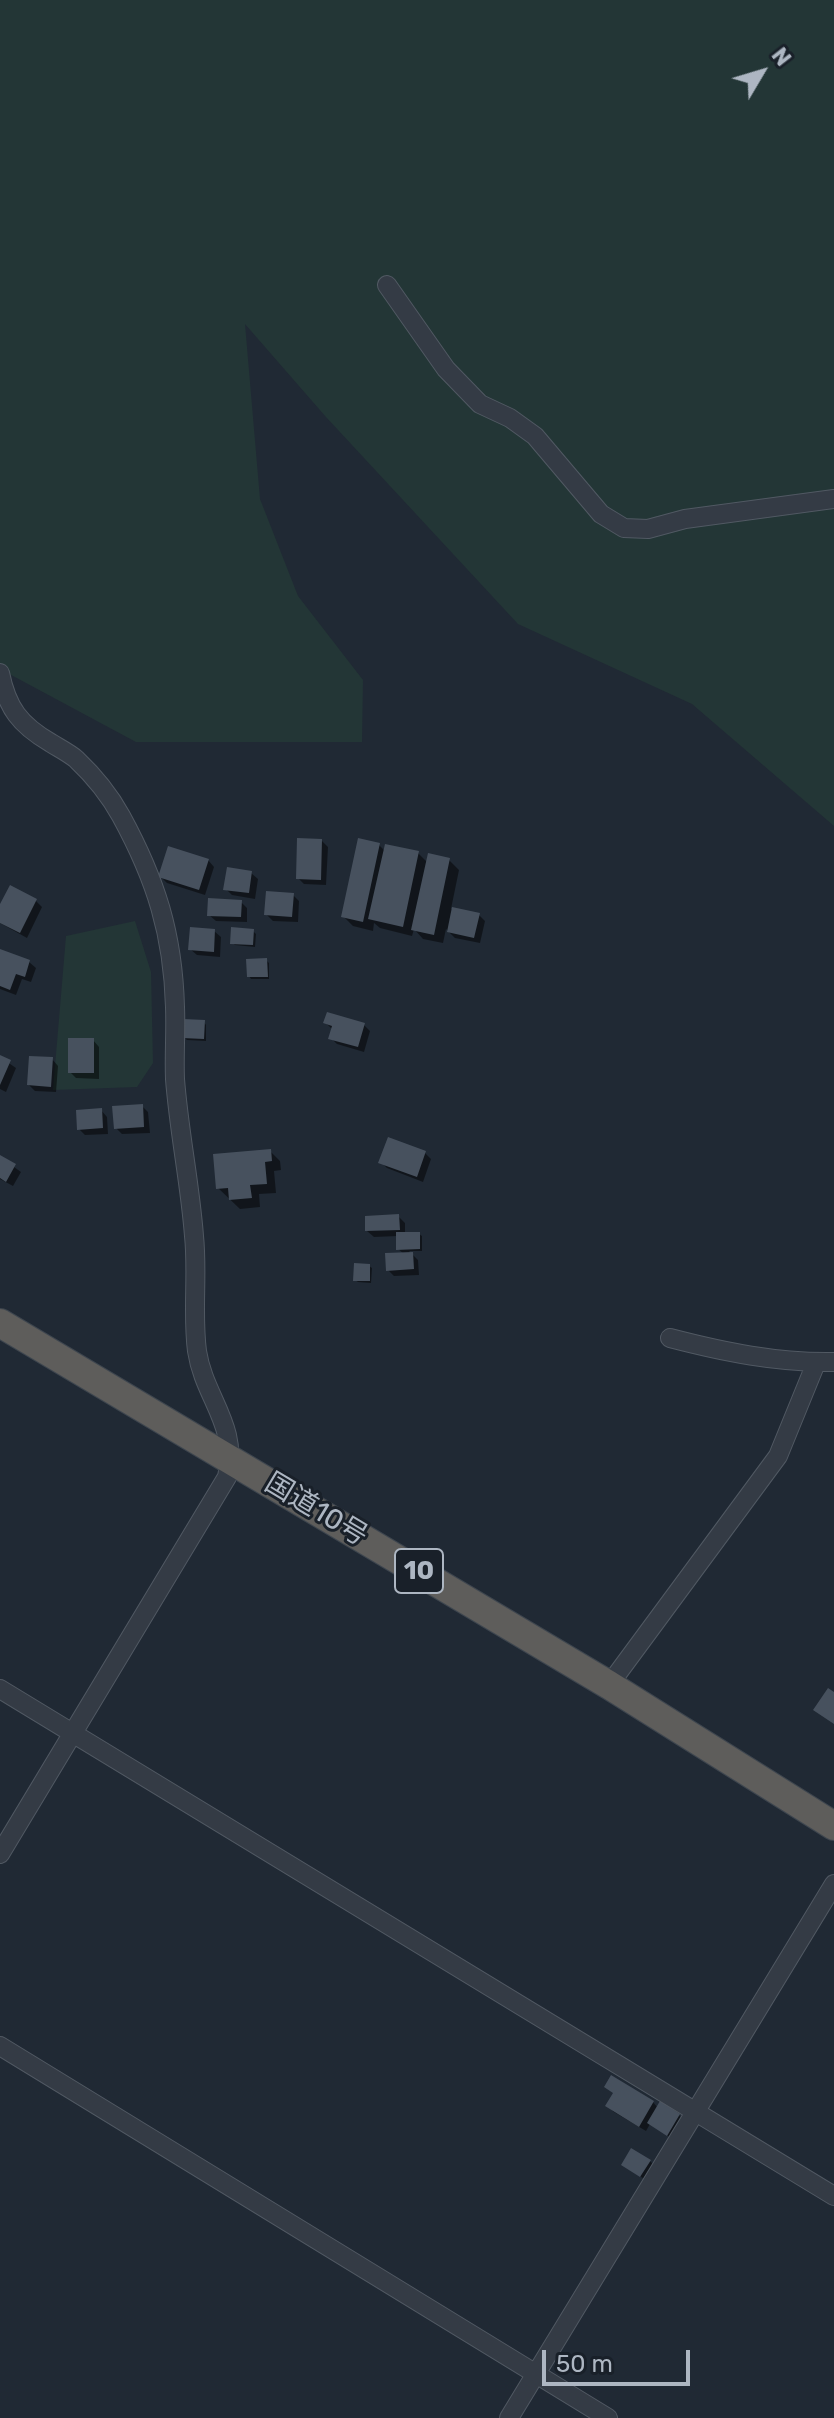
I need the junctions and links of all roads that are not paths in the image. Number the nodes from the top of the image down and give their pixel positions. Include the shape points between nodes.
1 (387, 285) dead end
2 (834, 499) edge
3 (0, 673) edge
4 (0, 1323) edge
5 (670, 1338) dead end
6 (825, 1362) edge
7 (231, 1459) junction
8 (609, 1685) junction
9 (0, 1689) edge
10 (72, 1733) junction
11 (834, 1826) edge
12 (0, 1854) edge
13 (834, 1884) edge
14 (0, 2046) edge
15 (694, 2112) junction
16 (834, 2196) edge
17 (536, 2374) junction
18 (509, 2418) edge
19 (608, 2418) edge

1 - 2 street via 446,369 480,404 535,436 601,514 624,528 648,529
3 - 7 street via 7,702 21,721 75,758 120,815 167,927 175,1077 195,1239 197,1349 204,1380 228,1434
4 - 7 highway, 国道10号 / 10
5 - 6 street via 738,1355
6 - 8 street via 778,1456
7 - 8 highway, 国道10号 / 10
7 - 10 street via 227,1477
8 - 11 highway, 国道10号 / 10
9 - 10 street
10 - 12 street
10 - 15 street
13 - 15 street
14 - 17 street
15 - 16 street
15 - 17 street
17 - 18 street
17 - 19 street

